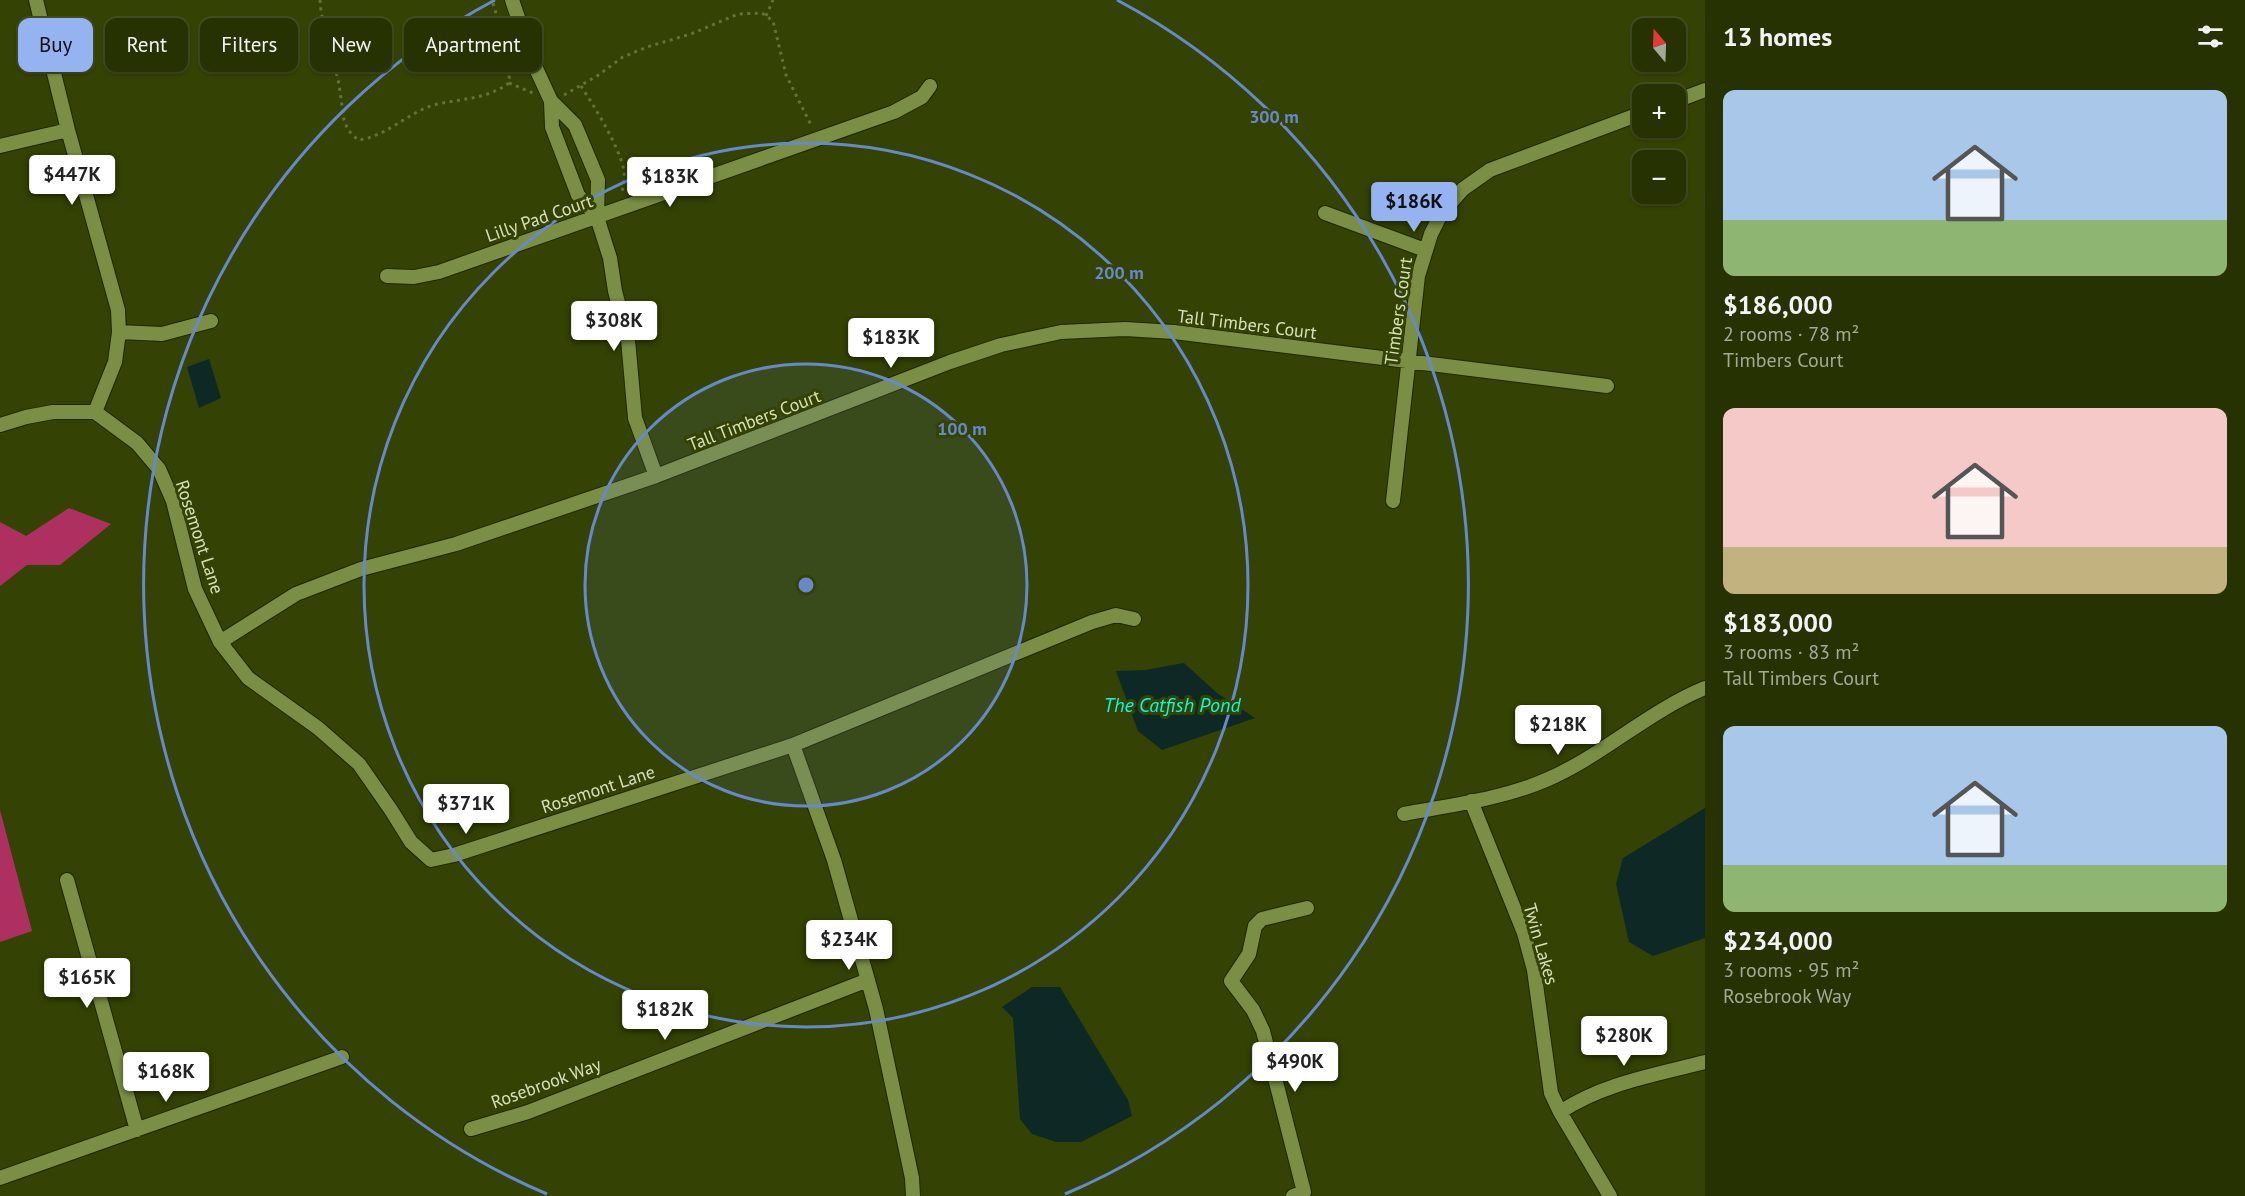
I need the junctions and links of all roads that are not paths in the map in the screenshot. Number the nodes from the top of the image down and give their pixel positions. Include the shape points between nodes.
1 (36, 0) edge
2 (512, 0) edge
3 (930, 86) dead end
4 (1705, 90) edge
5 (1686, 97) edge
6 (551, 101) junction
7 (1632, 117) edge
8 (68, 130) junction
9 (0, 146) edge
10 (1325, 213) dead end
11 (597, 218) junction
12 (1425, 250) junction
13 (387, 276) dead end
14 (211, 321) dead end
15 (119, 332) junction
16 (1408, 361) junction
17 (1607, 386) dead end
18 (95, 412) junction
19 (0, 425) edge
20 (656, 476) junction
21 (1393, 501) dead end
22 (1134, 619) dead end
23 (220, 642) junction
24 (1705, 688) edge
25 (793, 746) junction
26 (1471, 801) junction
27 (1404, 814) dead end
28 (67, 880) dead end
29 (1307, 908) dead end
30 (868, 980) junction
31 (342, 1057) dead end
32 (1705, 1062) edge
33 (1560, 1112) junction
34 (471, 1129) dead end
35 (137, 1130) junction
36 (0, 1178) edge
37 (913, 1196) edge
38 (1293, 1196) edge
39 (1610, 1196) edge

1 - 8 street
2 - 6 street
3 - 11 street, Lilly Pad Court via 922,97 894,112
4 - 5 street
6 - 11 street via 552,127 574,185
6 - 11 street via 575,125 598,180
7 - 12 street, Timbers Court via 1490,170 1471,182 1441,214
8 - 9 street
8 - 15 street via 118,310
10 - 12 street
11 - 13 street, Lilly Pad Court via 440,272 414,277
11 - 20 street via 628,340 635,418
12 - 16 street, Timbers Court
14 - 15 street via 162,334
15 - 18 street via 115,362
16 - 17 street, Tall Timbers Court
16 - 20 street, Tall Timbers Court via 1174,332 1061,332 1001,345 950,363
16 - 21 street, Timbers Court
18 - 19 street via 53,412
18 - 23 street, Rosemont Lane via 137,443 159,469 173,501 195,589
20 - 23 street, Tall Timbers Court via 456,544 340,577 296,594
22 - 25 street, Rosemont Lane via 1116,615 1092,622
23 - 25 street, Rosemont Lane via 248,678 318,728 359,764 411,842 431,860
24 - 26 street via 1649,716 1545,780
25 - 30 street via 834,860
26 - 27 street
26 - 33 street, Twin Lakes via 1524,933 1534,970 1551,1093
28 - 35 street
29 - 38 street via 1262,919 1256,926 1249,954 1231,981 1263,1031 1304,1192
30 - 34 street, Rosebrook Way via 528,1112
30 - 37 street via 891,1071
31 - 35 street
32 - 33 street via 1599,1091
33 - 39 street, Twin Lakes
35 - 36 street

